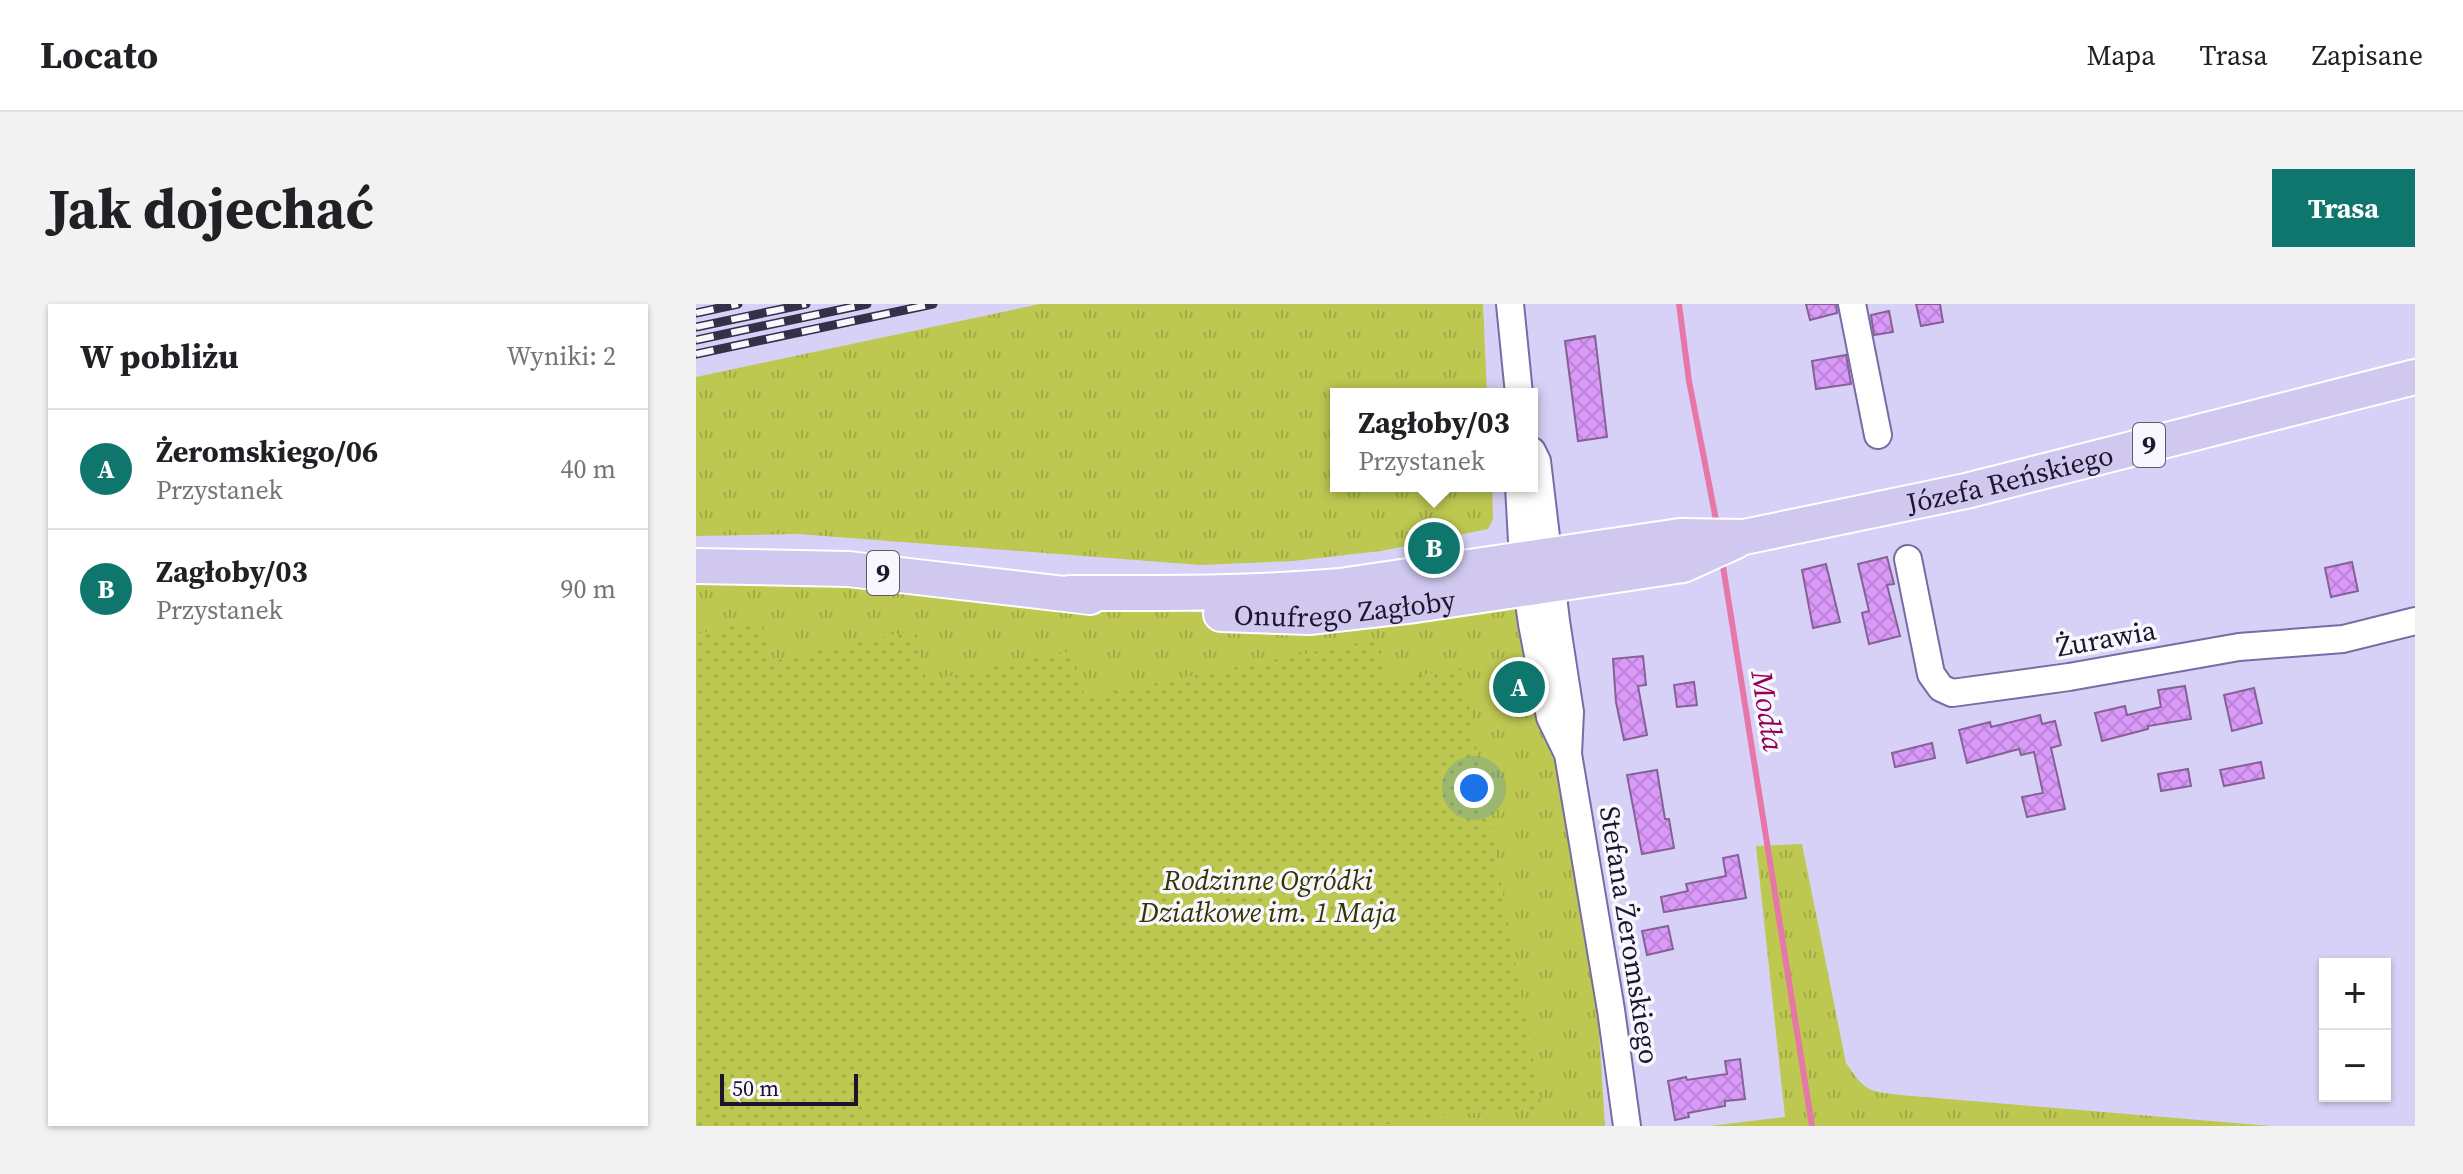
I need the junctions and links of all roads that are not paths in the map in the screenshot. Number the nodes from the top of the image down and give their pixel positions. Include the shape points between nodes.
1 (1510, 304) edge
2 (1852, 304) edge
3 (2415, 377) edge
4 (1518, 388) edge
5 (1878, 435) dead end
6 (1520, 492) edge
7 (1537, 492) edge
8 (1908, 559) dead end
9 (696, 566) edge
10 (1537, 573) junction
11 (2415, 621) edge
12 (1627, 1126) edge

1 - 4 street
2 - 5 street
3 - 10 main road, Józefa Reńskiego / 9 via 1966,491 1681,551
6 - 10 street, Stefana Żeromskiego
7 - 10 street, Stefana Żeromskiego
8 - 11 street, Żurawia via 1931,674 1952,693 2239,647 2343,639
9 - 10 main road, Onufrego Zagłoby / 9 via 848,569 1070,593 1151,608 1309,617 1366,612
10 - 12 street, Stefana Żeromskiego via 1550,717 1568,754

